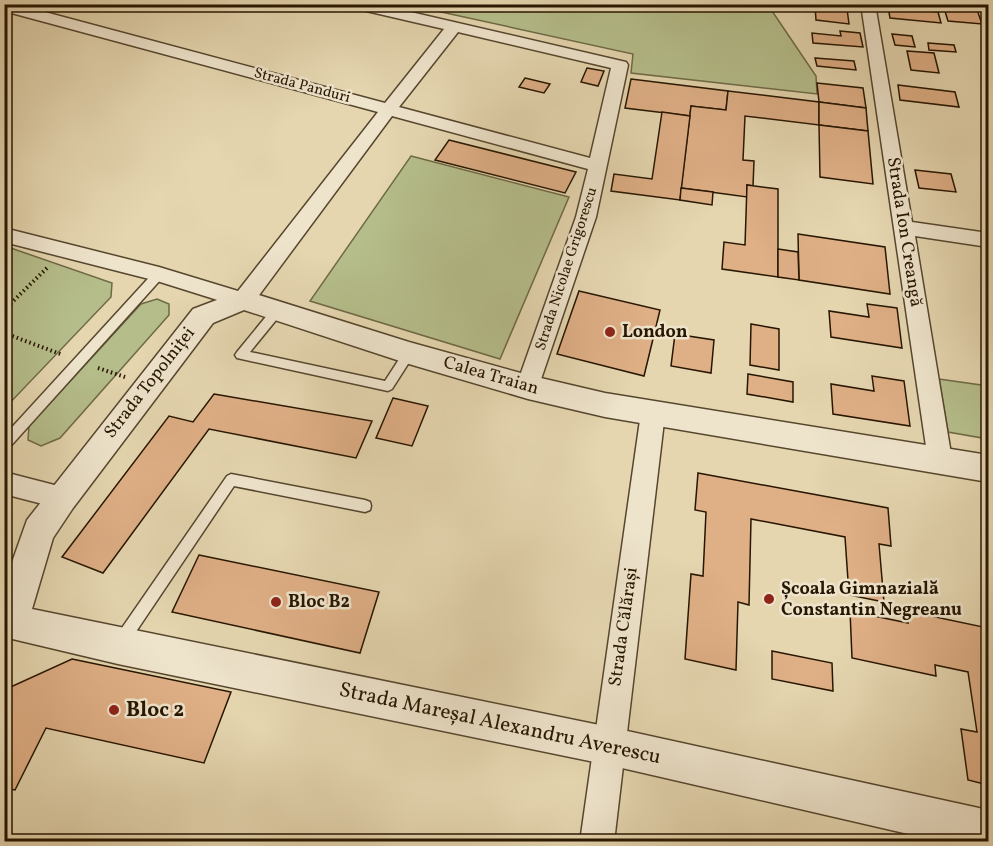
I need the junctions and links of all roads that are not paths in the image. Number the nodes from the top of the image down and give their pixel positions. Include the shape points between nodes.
1 (354, 4) edge
2 (868, 4) edge
3 (4, 6) edge
4 (453, 28) junction
5 (388, 110) junction
6 (599, 166) junction
7 (904, 228) junction
8 (4, 235) edge
9 (988, 240) edge
10 (159, 274) junction
11 (243, 300) junction
12 (277, 311) junction
13 (409, 353) junction
14 (528, 387) junction
15 (653, 413) junction
16 (4, 445) edge
17 (940, 460) junction
18 (988, 469) edge
19 (4, 483) edge
20 (62, 498) junction
21 (365, 506) dead end
22 (7, 626) edge
23 (118, 646) junction
24 (609, 746) junction
25 (988, 831) edge
26 (597, 842) edge

1 - 4 street, Strada Nicolae Grigorescu
2 - 7 street, Strada Ion Creangă
3 - 5 street, Strada Panduri
4 - 5 street
4 - 6 street, Strada Nicolae Grigorescu via 620,64
5 - 6 street, Strada Panduri
5 - 11 street
6 - 14 street, Strada Nicolae Grigorescu via 586,217
7 - 9 street
7 - 17 street, Strada Ion Creangă
8 - 10 street, Calea Traian
10 - 11 street, Calea Traian
10 - 16 lane
11 - 12 street, Calea Traian
11 - 20 street, Strada Topolniței via 202,316
12 - 13 street, Calea Traian
12 - 13 lane via 241,355 388,386
13 - 14 street, Calea Traian
14 - 15 street, Calea Traian
15 - 17 street, Calea Traian
15 - 24 street, Strada Călărași
17 - 18 street, Calea Traian
19 - 20 street
20 - 22 street, Strada Topolniței via 39,531
21 - 23 lane via 231,480
22 - 23 street, Strada Mareșal Alexandru Averescu
23 - 24 street, Strada Mareșal Alexandru Averescu
24 - 25 street, Strada Mareșal Alexandru Averescu
24 - 26 street, Strada Călărași

